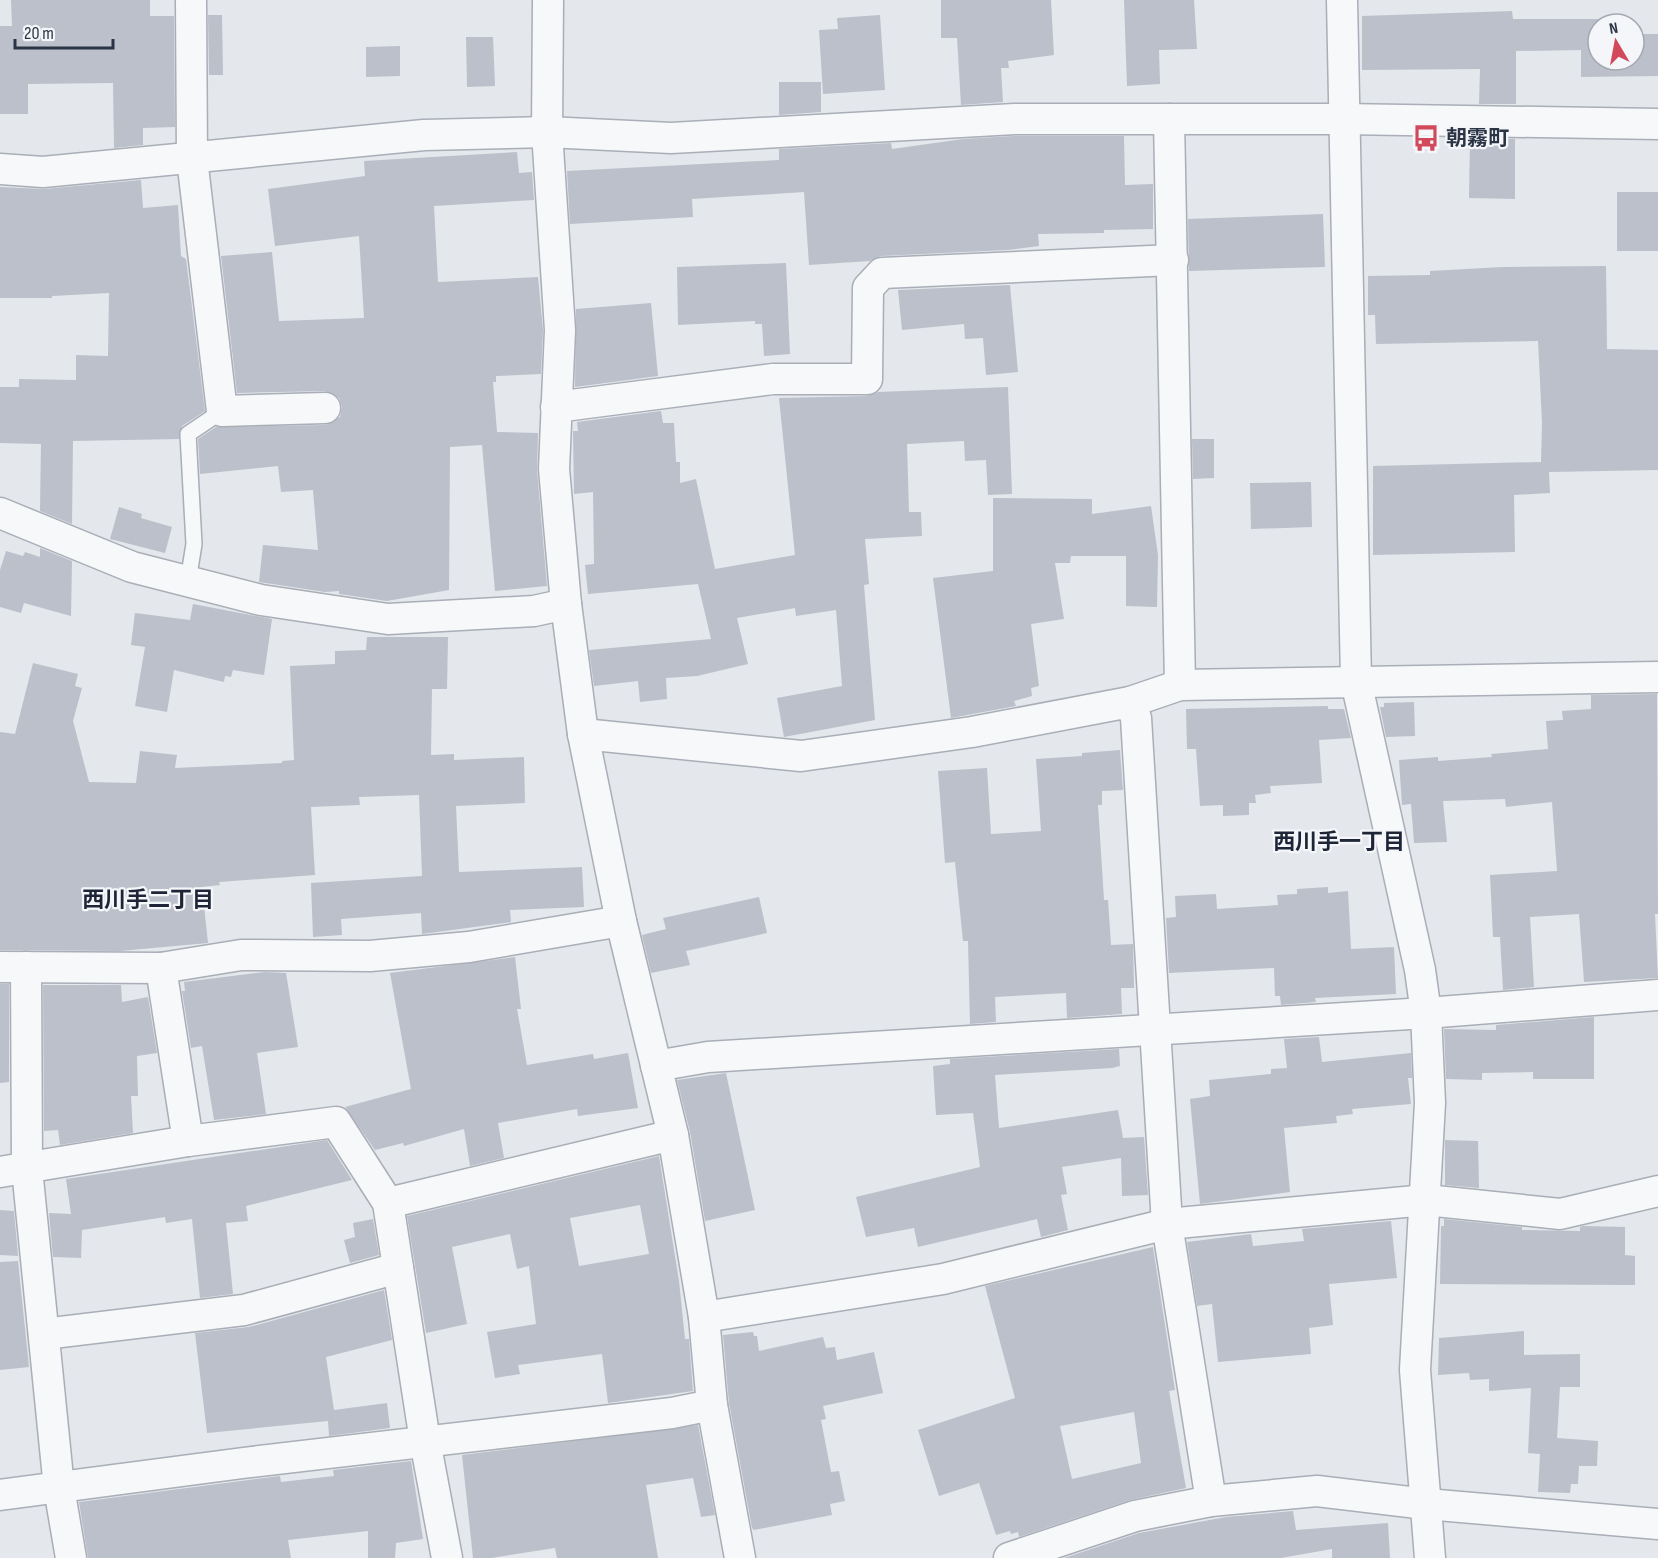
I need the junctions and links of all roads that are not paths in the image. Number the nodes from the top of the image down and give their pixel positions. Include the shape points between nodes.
1 (191, 0) edge
2 (548, 0) edge
3 (1342, 0) edge
4 (1169, 119) junction
5 (1343, 119) junction
6 (1658, 124) edge
7 (547, 132) junction
8 (192, 159) junction
9 (0, 169) edge
10 (1173, 260) junction
11 (556, 407) junction
12 (325, 408) dead end
13 (222, 411) junction
14 (0, 513) edge
15 (189, 581) junction
16 (566, 604) junction
17 (1658, 677) edge
18 (1356, 681) junction
19 (1180, 685) junction
20 (1130, 702) junction
21 (583, 734) junction
22 (621, 921) junction
23 (13, 967) edge
24 (161, 968) junction
25 (1658, 995) edge
26 (1426, 1014) junction
27 (1155, 1031) junction
28 (657, 1066) junction
29 (673, 1135) junction
30 (188, 1141) junction
31 (14, 1171) edge
32 (1658, 1191) edge
33 (1426, 1200) junction
34 (388, 1203) junction
35 (1167, 1224) junction
36 (398, 1268) junction
37 (704, 1317) junction
38 (44, 1334) junction
39 (712, 1405) junction
40 (425, 1441) junction
41 (59, 1488) junction
42 (0, 1495) edge
43 (1211, 1501) junction
44 (1426, 1504) junction
45 (1658, 1524) edge
46 (71, 1558) edge
47 (447, 1558) edge
48 (740, 1558) edge
49 (1009, 1558) edge
50 (1430, 1558) edge

1 - 8 street
2 - 7 street
3 - 5 street
4 - 5 street
4 - 7 street via 1015,119 671,138
4 - 10 street
5 - 6 street
5 - 18 street
7 - 8 street via 424,135
7 - 11 street via 560,330
8 - 9 street via 43,172
8 - 13 street
10 - 11 street via 882,273 868,288 867,379 773,380
10 - 19 street
11 - 16 street via 554,469
12 - 13 street
13 - 15 lane via 188,434 194,544
14 - 15 street via 132,567
15 - 16 street via 261,600 388,619 534,611
16 - 21 street
17 - 18 street
18 - 19 street
18 - 26 street via 1420,970
19 - 20 street
20 - 21 street via 972,732 801,756
20 - 27 street via 1136,718
21 - 22 street
22 - 24 street via 469,947 370,956 241,955
22 - 28 street
23 - 24 street
23 - 31 street
24 - 30 street
25 - 26 street
26 - 27 street
26 - 33 street via 1431,1103
27 - 28 street via 708,1057
27 - 35 street
28 - 29 street
29 - 34 street
29 - 37 street
30 - 31 street
30 - 34 street via 336,1122
31 - 38 street
32 - 33 street via 1560,1214
33 - 35 street
33 - 44 street via 1415,1370
34 - 36 street
35 - 37 street via 943,1279
35 - 43 street
36 - 38 street via 244,1310
36 - 40 street
37 - 39 street
38 - 41 street
39 - 40 street
39 - 48 street
40 - 41 street
40 - 47 street
41 - 42 street
41 - 46 street
43 - 44 street via 1317,1491
43 - 49 street via 1135,1516
44 - 45 street
44 - 50 street

